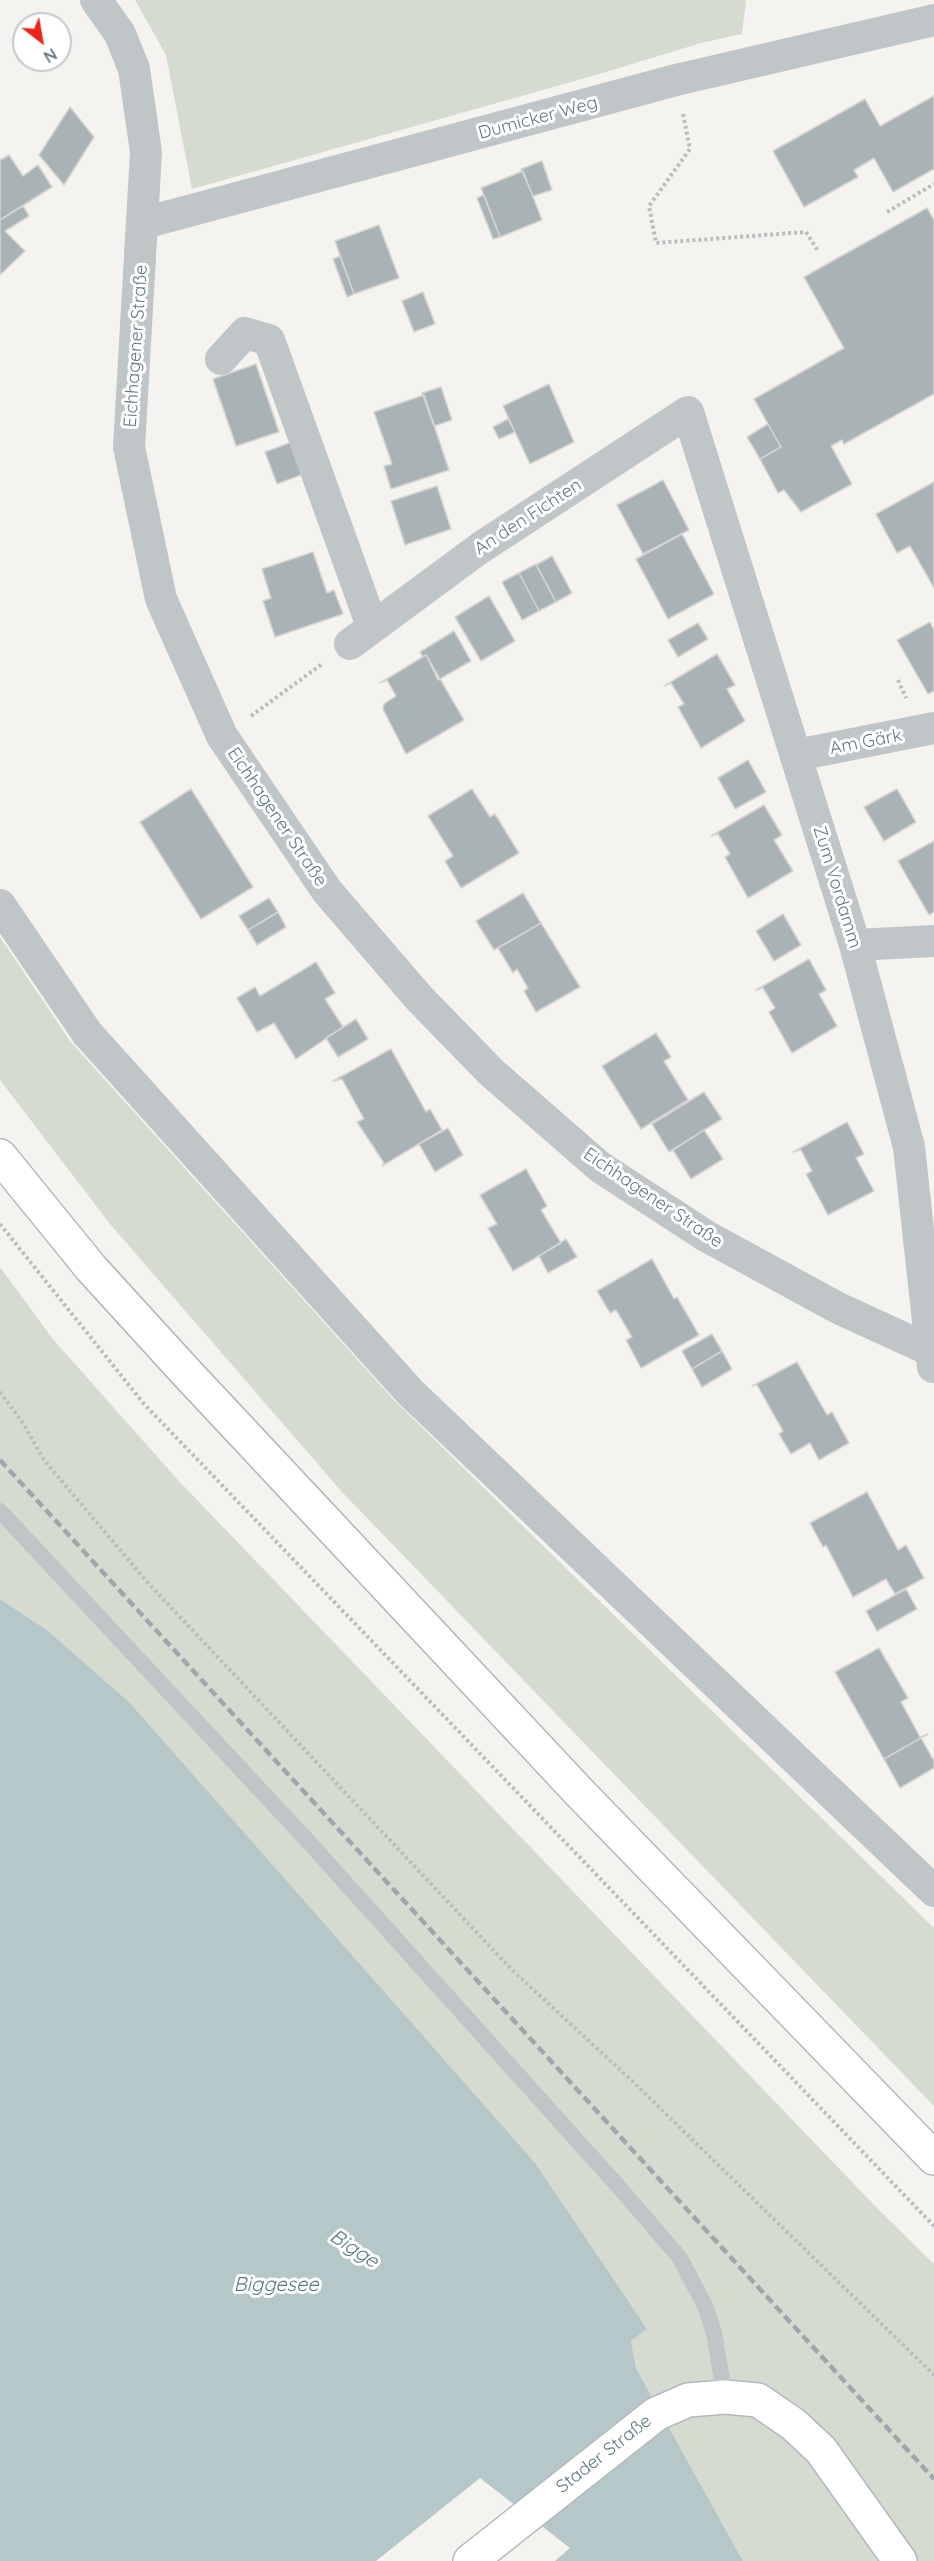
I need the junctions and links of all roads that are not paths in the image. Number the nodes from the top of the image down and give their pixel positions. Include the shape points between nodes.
1 (96, 0) edge
2 (934, 20) edge
3 (144, 223) junction
4 (221, 359) dead end
5 (688, 412) joint
6 (934, 728) edge
7 (797, 755) junction
8 (0, 905) edge
9 (934, 940) edge
10 (855, 945) junction
11 (0, 1156) edge
12 (933, 1359) edge
13 (0, 1511) edge
14 (934, 1891) edge
15 (934, 2158) edge
16 (725, 2397) junction
17 (470, 2561) edge
18 (900, 2561) edge

1 - 3 street, Eichhagener Straße via 120,34 134,69 146,152
2 - 3 street, Dumicker Weg via 676,81
3 - 12 street, Eichhagener Straße via 129,447 161,599 222,736 327,891 419,998 491,1072 600,1167 706,1236
4 - 5 street, An den Fichten via 245,333 270,340 361,635 480,548
5 - 7 street, Zum Vordamm
6 - 7 street, Am Gärk
7 - 10 street, Zum Vordamm
8 - 14 street via 87,1033 410,1392
9 - 10 street
10 - 12 street, Zum Vordamm via 909,1147
11 - 15 main road via 90,1268 208,1396 580,1793
13 - 16 lane via 306,1839 680,2258 709,2316
16 - 17 main road, Stader Straße via 688,2400 648,2419
16 - 18 main road, Stader Straße via 758,2400 822,2450

